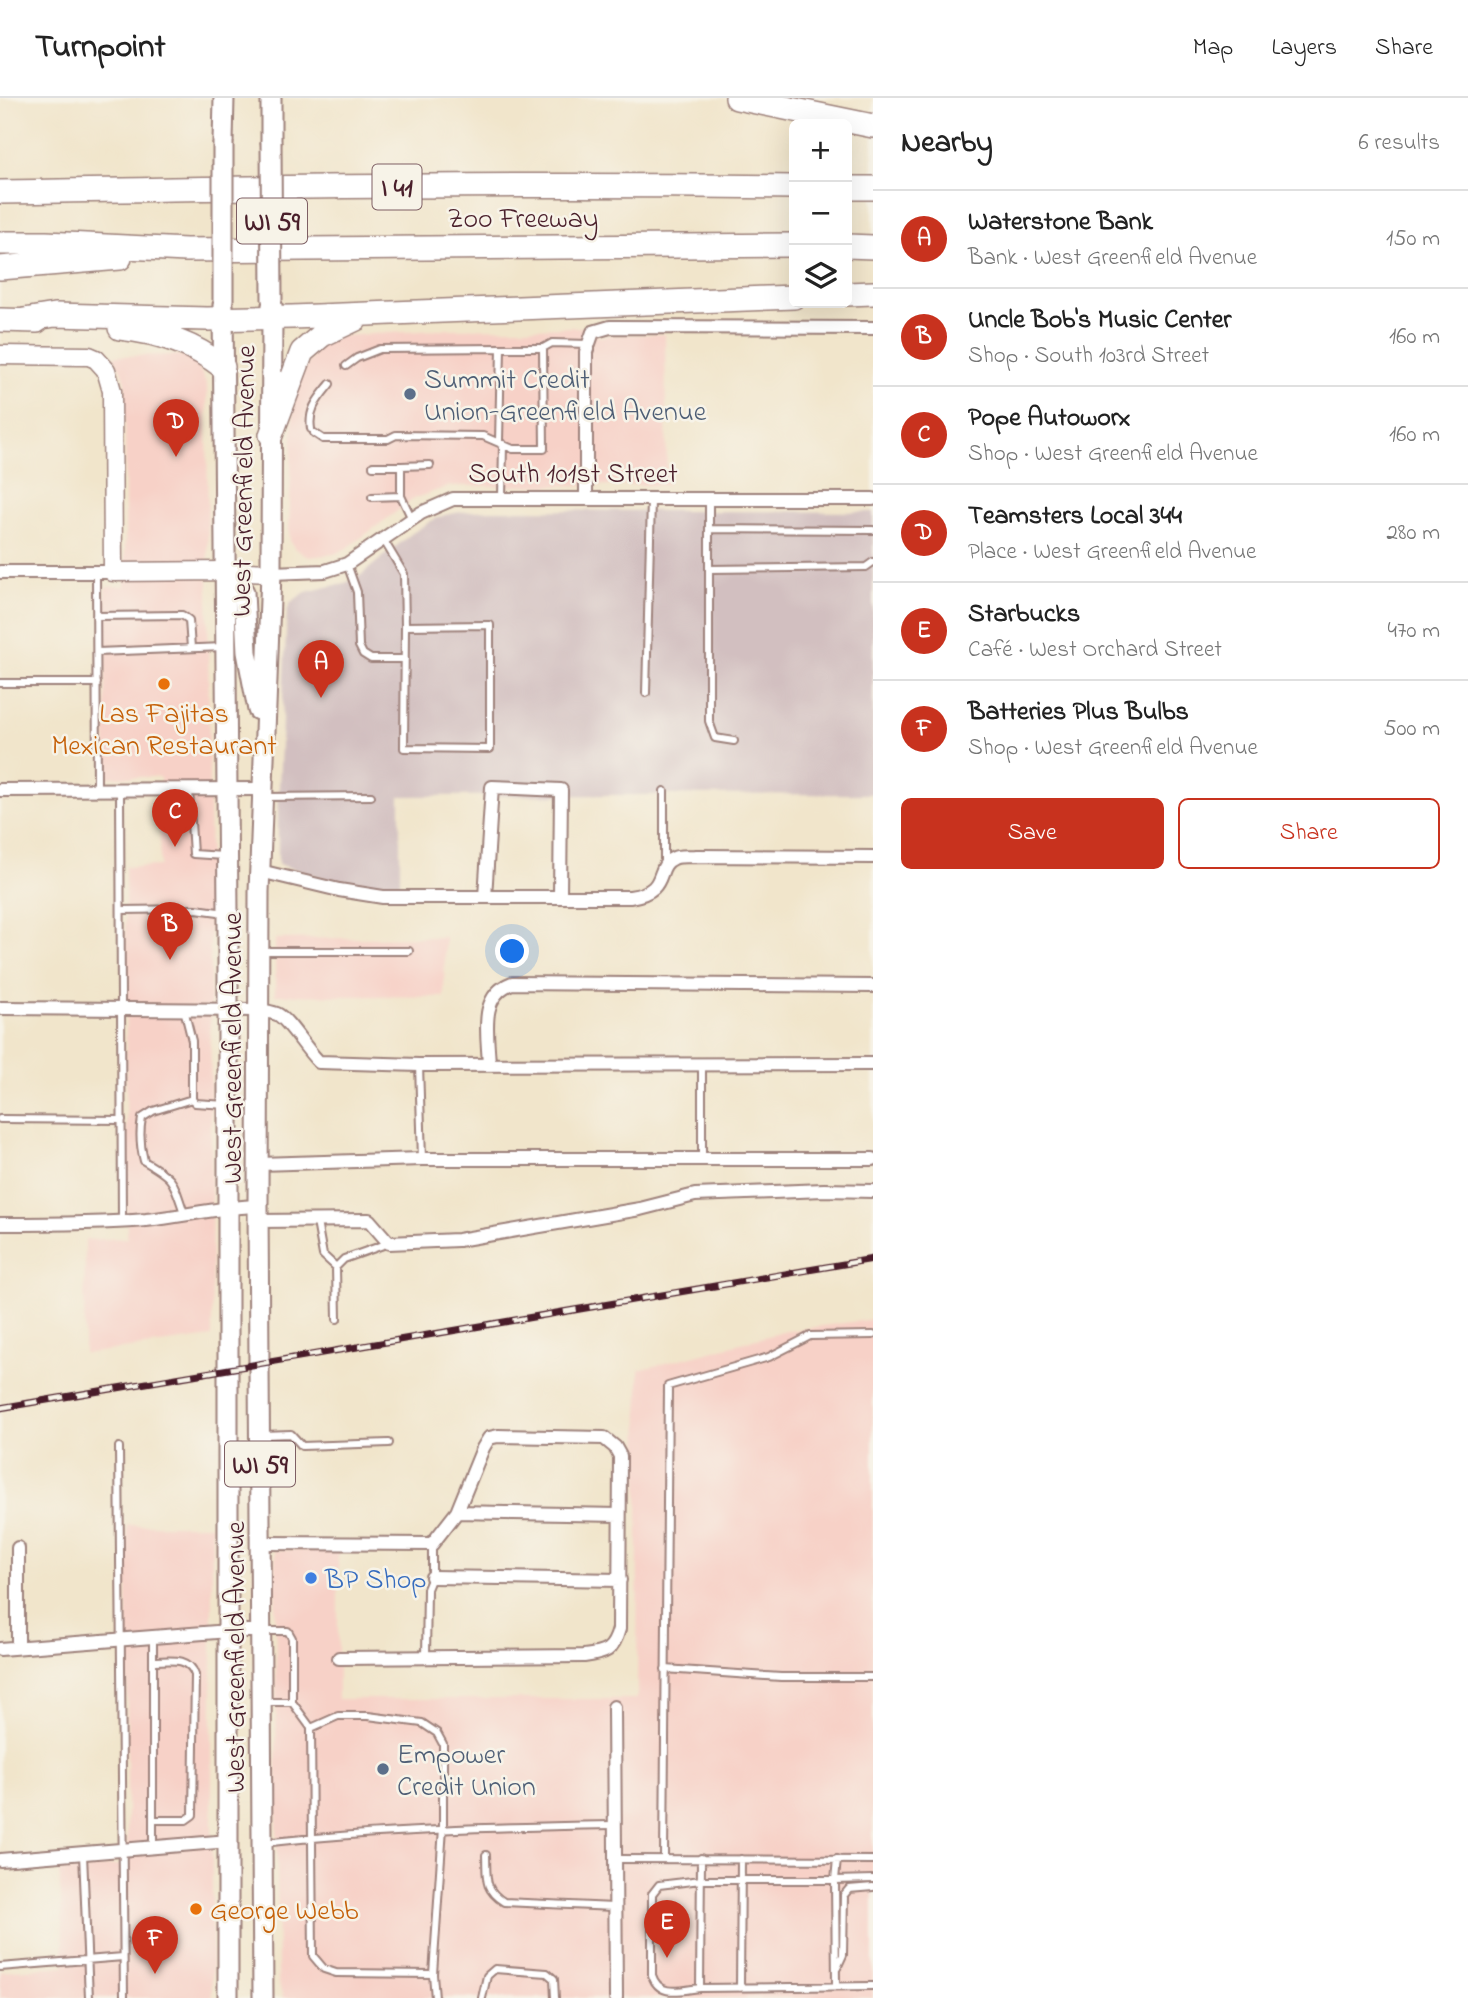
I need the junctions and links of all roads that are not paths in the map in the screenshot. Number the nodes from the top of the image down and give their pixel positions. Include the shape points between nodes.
1 (224, 98) edge
2 (271, 98) edge
3 (737, 98) edge
4 (873, 126) edge
5 (789, 187) edge
6 (852, 188) edge
7 (873, 188) edge
8 (0, 192) edge
9 (0, 243) edge
10 (789, 245) edge
11 (852, 246) edge
12 (873, 247) edge
13 (186, 250) junction
14 (0, 268) edge
15 (873, 293) edge
16 (852, 295) edge
17 (789, 297) edge
18 (223, 309) junction
19 (272, 309) junction
20 (365, 315) junction
21 (0, 320) edge
22 (24, 320) junction
23 (873, 328) edge
24 (591, 338) junction
25 (501, 348) junction
26 (543, 348) junction
27 (0, 355) edge
28 (346, 366) dead end
29 (223, 367) junction
30 (330, 384) dead end
31 (271, 435) junction
32 (501, 442) junction
33 (430, 465) dead end
34 (373, 466) dead end
35 (401, 466) junction
36 (401, 496) junction
37 (372, 497) dead end
38 (502, 498) junction
39 (586, 498) junction
40 (651, 498) junction
41 (709, 498) junction
42 (873, 499) edge
43 (412, 519) junction
44 (709, 529) junction
45 (873, 530) edge
46 (383, 539) junction
47 (873, 562) edge
48 (347, 564) junction
49 (709, 569) junction
50 (225, 570) junction
51 (0, 572) edge
52 (104, 572) junction
53 (271, 573) junction
54 (96, 616) junction
55 (405, 626) junction
56 (226, 647) junction
57 (191, 648) junction
58 (97, 652) junction
59 (405, 659) junction
60 (0, 682) edge
61 (97, 683) junction
62 (646, 693) dead end
63 (264, 724) junction
64 (734, 741) dead end
65 (0, 790) edge
66 (97, 790) junction
67 (120, 790) junction
68 (189, 790) junction
69 (227, 790) junction
70 (664, 791) dead end
71 (262, 793) junction
72 (371, 796) dead end
73 (227, 856) junction
74 (873, 857) edge
75 (664, 868) junction
76 (260, 871) junction
77 (485, 897) junction
78 (560, 897) junction
79 (121, 910) junction
80 (228, 913) junction
81 (259, 951) junction
82 (409, 951) dead end
83 (873, 986) edge
84 (0, 1008) edge
85 (122, 1008) junction
86 (184, 1009) junction
87 (228, 1009) junction
88 (260, 1010) junction
89 (702, 1063) junction
90 (873, 1064) edge
91 (419, 1065) junction
92 (489, 1065) junction
93 (192, 1099) junction
94 (228, 1106) junction
95 (0, 1119) edge
96 (122, 1120) junction
97 (702, 1157) junction
98 (422, 1159) junction
99 (873, 1159) edge
100 (258, 1164) junction
101 (873, 1192) edge
102 (228, 1207) junction
103 (184, 1213) junction
104 (258, 1214) junction
105 (122, 1221) junction
106 (317, 1221) junction
107 (0, 1224) edge
108 (389, 1243) junction
109 (336, 1267) junction
110 (337, 1319) dead end
111 (873, 1335) edge
112 (260, 1435) junction
113 (389, 1443) dead end
114 (119, 1447) dead end
115 (457, 1512) junction
116 (619, 1515) junction
117 (260, 1543) junction
118 (432, 1544) junction
119 (18, 1548) dead end
120 (432, 1577) junction
121 (620, 1580) junction
122 (229, 1631) junction
123 (260, 1631) junction
124 (153, 1638) junction
125 (121, 1640) junction
126 (18, 1647) junction
127 (0, 1649) edge
128 (339, 1658) dead end
129 (426, 1658) junction
130 (153, 1661) junction
131 (666, 1669) junction
132 (873, 1677) edge
133 (262, 1702) junction
134 (292, 1702) junction
135 (614, 1707) dead end
136 (311, 1728) junction
137 (153, 1820) junction
138 (614, 1825) junction
139 (443, 1828) junction
140 (312, 1837) junction
141 (229, 1841) junction
142 (263, 1843) junction
143 (153, 1847) junction
144 (122, 1850) junction
145 (83, 1854) junction
146 (486, 1855) dead end
147 (615, 1858) junction
148 (664, 1858) junction
149 (701, 1858) junction
150 (741, 1859) junction
151 (837, 1859) junction
152 (0, 1860) edge
153 (873, 1860) edge
154 (873, 1879) edge
155 (701, 1880) junction
156 (740, 1880) junction
157 (835, 1880) junction
158 (873, 1887) edge
159 (616, 1907) junction
160 (123, 1957) junction
161 (89, 1960) junction
162 (0, 1967) edge
163 (836, 1970) junction
164 (433, 1974) junction
165 (263, 1976) junction
166 (836, 1986) junction
167 (873, 1986) edge
168 (700, 1988) junction
169 (740, 1988) junction
170 (89, 1998) edge
171 (124, 1998) edge
172 (228, 1998) edge
173 (263, 1998) edge
174 (271, 1998) edge
175 (435, 1998) edge
176 (482, 1998) edge
177 (555, 1998) edge
178 (616, 1998) edge

1 - 18 main road, West Greenfield Avenue / WI 59, bridge
2 - 19 main road, West Greenfield Avenue / WI 59, bridge
3 - 4 highway
5 - 8 highway, Zoo Freeway / I 41
6 - 7 highway
9 - 13 highway, Zoo Freeway / I 41
10 - 13 highway, Zoo Freeway / I 41
11 - 12 highway
13 - 14 highway
15 - 16 highway
17 - 20 highway
18 - 19 highway
18 - 22 highway
18 - 29 main road, West Greenfield Avenue / WI 59
19 - 20 highway
19 - 31 main road, West Greenfield Avenue / WI 59
20 - 31 highway via 322,335 302,352
21 - 22 highway
22 - 29 highway via 138,330 199,349
23 - 24 street via 610,327
24 - 26 lane
24 - 39 street via 586,352
25 - 26 lane
25 - 28 lane via 380,349
25 - 32 lane
26 - 32 lane via 544,449 513,449
27 - 52 street via 82,355 103,364 113,401
29 - 50 main road, West Greenfield Avenue / WI 59
30 - 32 lane via 309,416 312,431 323,439 484,436
31 - 53 main road, West Greenfield Avenue / WI 59
32 - 38 lane
33 - 35 lane
34 - 35 lane
35 - 36 lane
36 - 37 lane
36 - 43 lane
38 - 39 street, South 101st Street
38 - 43 street, South 101st Street via 453,499
39 - 40 street, South 101st Street
40 - 41 street, South 101st Street
40 - 62 lane
41 - 42 street, South 101st Street
41 - 44 lane
43 - 46 street, South 101st Street
44 - 45 lane
44 - 49 lane
46 - 48 street, South 101st Street
46 - 55 lane via 404,574
47 - 49 lane via 866,567
48 - 53 street, South 101st Street via 325,571
48 - 59 lane via 357,592 363,654 371,659
49 - 64 lane via 709,721 715,738
50 - 52 street, South 101st Street
50 - 53 street, South 101st Street
50 - 56 main road, West Greenfield Avenue / WI 59
50 - 63 main road via 244,592 247,652
51 - 52 street, South 101st Street
52 - 54 lane
53 - 63 main road, West Greenfield Avenue / WI 59
54 - 57 lane via 182,615 189,620
54 - 58 lane
55 - 59 lane
55 - 59 lane via 491,625 490,749 404,748
56 - 57 lane
56 - 69 main road, West Greenfield Avenue / WI 59
57 - 58 lane
58 - 61 lane
60 - 61 lane
61 - 66 lane
63 - 71 main road, West Greenfield Avenue / WI 59
65 - 66 street
66 - 67 street
67 - 68 street
67 - 79 lane
68 - 69 street
68 - 73 lane via 192,854
69 - 71 street
69 - 73 main road, West Greenfield Avenue / WI 59
70 - 75 lane
71 - 72 lane
71 - 76 main road, West Greenfield Avenue / WI 59
73 - 80 main road, West Greenfield Avenue / WI 59
74 - 75 street via 697,856 674,858
75 - 78 street via 660,880 643,895
76 - 77 street via 383,897
76 - 81 main road, West Greenfield Avenue / WI 59
77 - 78 street
77 - 78 street via 492,787 561,790
79 - 80 lane
79 - 85 lane
80 - 87 main road, West Greenfield Avenue / WI 59
81 - 82 lane
81 - 88 main road, West Greenfield Avenue / WI 59
83 - 92 street via 512,983 500,987 488,1007
84 - 85 street
85 - 86 street
85 - 96 lane
86 - 87 street
86 - 93 lane via 192,1041
87 - 88 street
87 - 94 main road, West Greenfield Avenue / WI 59
88 - 91 street via 285,1020 319,1062
88 - 100 main road, West Greenfield Avenue / WI 59
89 - 90 street
89 - 92 street
89 - 97 lane
91 - 92 street
91 - 98 lane
93 - 94 lane
93 - 103 lane via 153,1111 142,1118 140,1130 144,1161 169,1175
94 - 102 main road, West Greenfield Avenue / WI 59
95 - 96 lane
96 - 105 lane
97 - 98 street
97 - 99 street
98 - 100 street
100 - 104 main road, West Greenfield Avenue / WI 59
101 - 108 street via 695,1195 458,1240
102 - 103 street
102 - 104 street
102 - 122 main road, West Greenfield Avenue / WI 59
103 - 105 street
104 - 106 street
104 - 112 main road, West Greenfield Avenue / WI 59
105 - 107 street
106 - 108 street via 369,1220
106 - 109 lane via 323,1255
108 - 109 lane via 344,1259
109 - 110 lane
111 - 131 lane via 810,1336 769,1357 668,1386
112 - 113 lane via 291,1434 302,1446
112 - 117 main road, West Greenfield Avenue / WI 59
114 - 125 lane
115 - 116 street
115 - 116 street via 483,1448 489,1438 498,1436 604,1438 620,1457
115 - 118 street
116 - 121 street
117 - 118 street
117 - 123 main road, West Greenfield Avenue / WI 59
118 - 120 lane
119 - 126 street
120 - 121 street
120 - 129 lane via 427,1589
121 - 129 street via 619,1629 615,1644 603,1653
122 - 123 street
122 - 124 street
122 - 141 main road, West Greenfield Avenue / WI 59
123 - 133 main road, West Greenfield Avenue / WI 59
123 - 134 lane via 288,1631 292,1638
124 - 125 street
124 - 130 lane
125 - 126 street
125 - 144 lane
126 - 127 street
128 - 129 street
130 - 137 lane
130 - 137 lane via 181,1661 191,1666 195,1675 193,1815 186,1820
131 - 132 lane via 781,1677
131 - 148 lane
133 - 134 lane
133 - 142 main road, West Greenfield Avenue / WI 59
134 - 136 lane
135 - 138 street
136 - 139 lane via 338,1716 368,1716 422,1723 437,1733 443,1744
136 - 140 lane
137 - 143 lane
138 - 139 lane
138 - 147 street
139 - 140 lane
139 - 164 lane
140 - 142 lane
140 - 164 lane via 313,1956 324,1969
141 - 143 street
141 - 172 main road, West Greenfield Avenue / WI 59
142 - 165 main road, West Greenfield Avenue / WI 59
143 - 144 street
144 - 145 street
144 - 160 lane
145 - 152 street
145 - 161 lane
146 - 159 lane via 487,1886 504,1902
147 - 148 lane
147 - 159 street
148 - 149 lane
149 - 150 lane
149 - 155 lane
150 - 151 lane
150 - 156 lane
151 - 153 lane
151 - 157 lane
154 - 157 lane
155 - 156 lane
155 - 168 lane
155 - 168 lane via 659,1885 653,1894 652,1976 661,1990
156 - 157 lane
156 - 169 lane
157 - 163 lane
158 - 163 lane via 849,1889 844,1895 843,1955
159 - 178 street
160 - 161 lane
160 - 171 lane
161 - 162 lane
161 - 170 lane
163 - 166 lane
164 - 175 lane
165 - 173 main road, West Greenfield Avenue / WI 59
165 - 174 main road
166 - 167 lane
166 - 169 lane
168 - 169 lane
176 - 177 lane via 487,1976 495,1969 547,1972 554,1979

